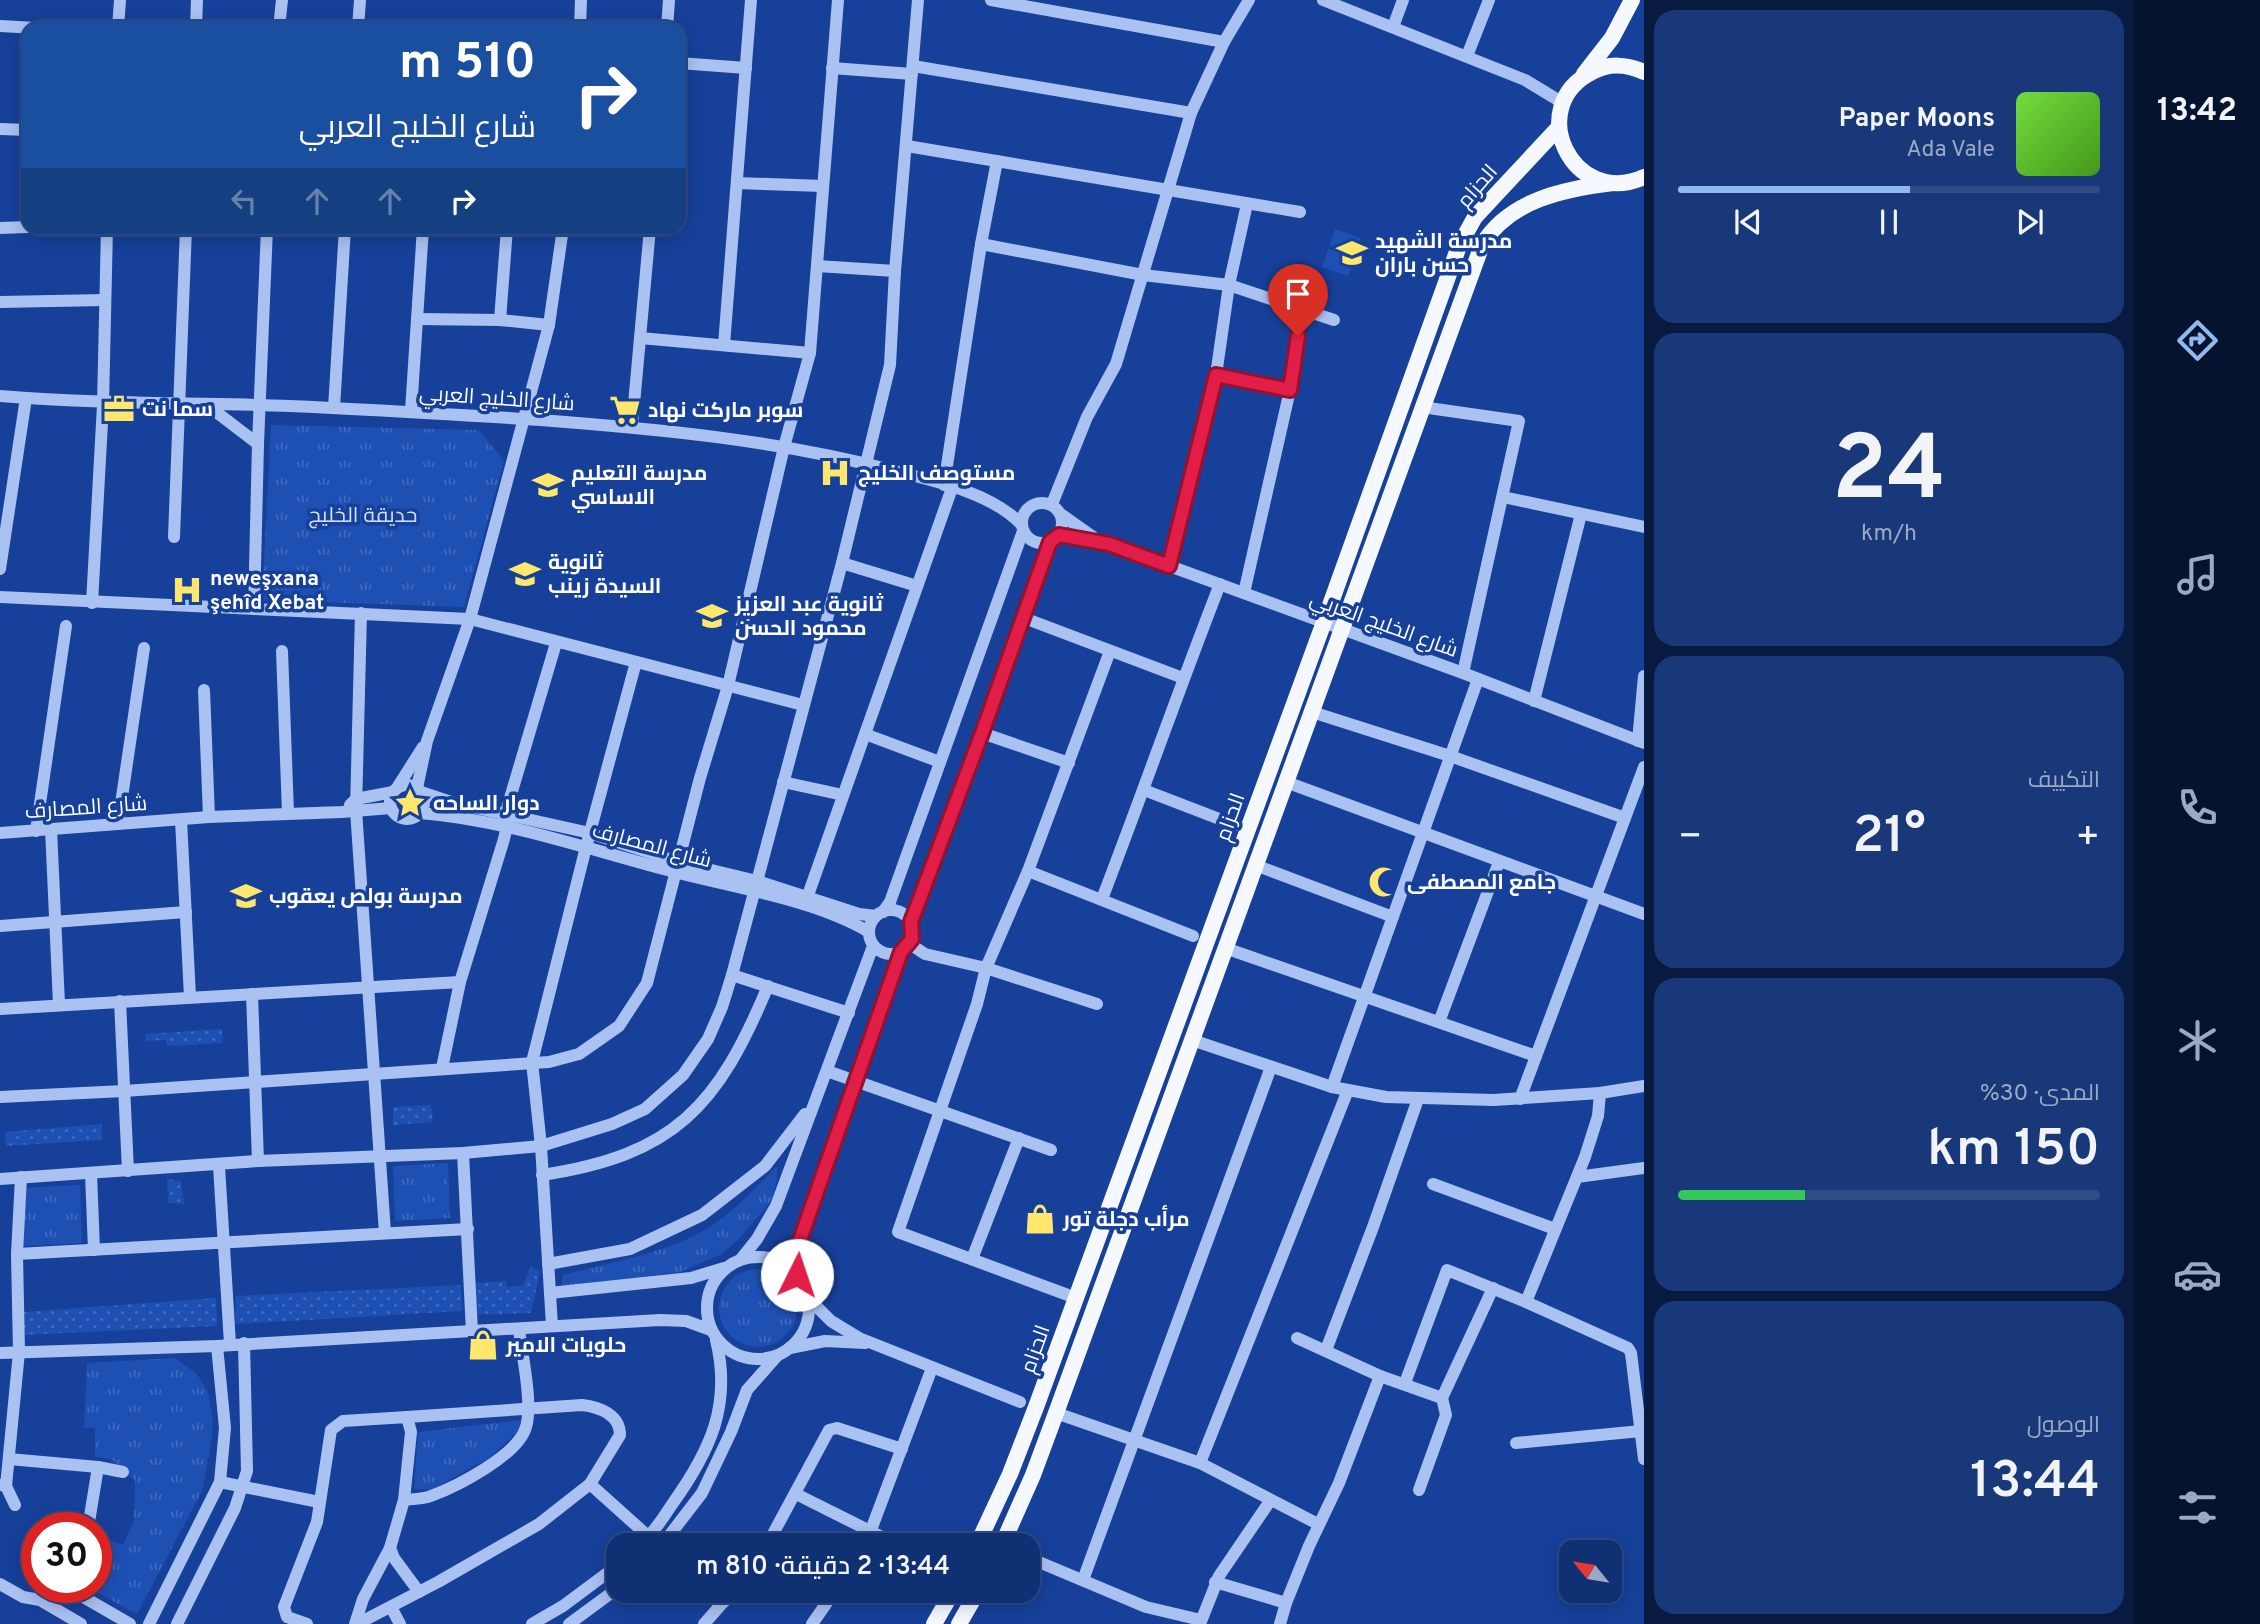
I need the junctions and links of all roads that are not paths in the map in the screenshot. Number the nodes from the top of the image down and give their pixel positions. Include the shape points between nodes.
1 (120, 0) edge
2 (197, 0) edge
3 (282, 0) edge
4 (360, 0) edge
5 (581, 0) edge
6 (669, 0) edge
7 (751, 0) edge
8 (838, 0) edge
9 (918, 0) edge
10 (990, 0) edge
11 (1249, 0) edge
12 (1323, 0) edge
13 (1403, 0) edge
14 (1489, 0) edge
15 (1632, 0) edge
16 (118, 21) edge
17 (196, 21) edge
18 (280, 21) edge
19 (358, 21) edge
20 (580, 21) edge
21 (668, 21) edge
22 (0, 26) edge
23 (21, 27) edge
24 (1393, 27) junction
25 (1224, 42) junction
26 (1467, 56) junction
27 (686, 64) edge
28 (746, 68) junction
29 (832, 68) junction
30 (913, 70) junction
31 (1644, 72) edge
32 (1575, 84) junction
33 (1563, 103) junction
34 (1191, 113) junction
35 (1559, 127) junction
36 (0, 129) edge
37 (21, 130) edge
38 (906, 146) junction
39 (997, 161) junction
40 (1644, 177) edge
41 (737, 183) junction
42 (1613, 183) junction
43 (822, 187) junction
44 (1169, 190) junction
45 (1247, 204) junction
46 (1300, 212) dead end
47 (21, 227) edge
48 (0, 228) edge
49 (107, 235) edge
50 (186, 235) edge
51 (267, 235) edge
52 (345, 235) edge
53 (423, 235) edge
54 (506, 235) edge
55 (562, 235) edge
56 (649, 235) edge
57 (981, 244) junction
58 (817, 266) junction
59 (895, 271) junction
60 (1143, 275) junction
61 (1230, 285) junction
62 (105, 300) junction
63 (0, 302) edge
64 (1301, 309) junction
65 (417, 319) junction
66 (500, 320) junction
67 (1334, 320) dead end
68 (549, 325) junction
69 (640, 338) junction
70 (724, 345) junction
71 (810, 353) junction
72 (1216, 375) junction
73 (1290, 390) junction
74 (0, 396) edge
75 (26, 398) junction
76 (103, 401) junction
77 (178, 403) junction
78 (207, 404) junction
79 (260, 405) junction
80 (1422, 407) junction
81 (334, 408) junction
82 (411, 411) junction
83 (524, 419) junction
84 (632, 426) junction
85 (258, 444) junction
86 (784, 447) junction
87 (867, 463) junction
88 (948, 486) junction
89 (1503, 497) junction
90 (983, 498) junction
91 (1052, 504) junction
92 (1031, 505) junction
93 (1581, 514) junction
94 (1062, 515) junction
95 (1022, 527) junction
96 (1644, 527) edge
97 (174, 537) dead end
98 (1054, 538) junction
99 (1109, 544) junction
100 (842, 563) junction
101 (1169, 566) junction
102 (0, 569) edge
103 (1220, 584) junction
104 (917, 586) junction
105 (1244, 593) junction
106 (0, 597) edge
107 (92, 603) junction
108 (254, 609) junction
109 (361, 613) junction
110 (1024, 618) junction
111 (470, 619) junction
112 (1324, 622) junction
113 (66, 626) dead end
114 (1341, 630) junction
115 (556, 643) junction
116 (144, 648) dead end
117 (282, 651) dead end
118 (1110, 651) junction
119 (636, 663) junction
120 (1463, 673) junction
121 (1644, 676) edge
122 (1183, 678) junction
123 (1478, 679) junction
124 (728, 686) junction
125 (204, 690) dead end
126 (1534, 701) junction
127 (803, 705) junction
128 (1312, 712) junction
129 (982, 733) junction
130 (865, 734) junction
131 (427, 741) junction
132 (1641, 742) edge
133 (1450, 756) junction
134 (940, 762) junction
135 (1069, 763) junction
136 (1644, 766) edge
137 (783, 782) junction
138 (1286, 782) junction
139 (395, 790) junction
140 (419, 790) junction
141 (1144, 790) junction
142 (843, 795) junction
143 (356, 805) junction
144 (391, 808) junction
145 (288, 813) junction
146 (420, 813) junction
147 (209, 817) junction
148 (1625, 818) junction
149 (181, 820) junction
150 (506, 821) junction
151 (118, 824) junction
152 (1235, 825) dead end
153 (51, 829) junction
154 (36, 831) junction
155 (0, 833) edge
156 (590, 833) junction
157 (1422, 834) junction
158 (586, 847) junction
159 (1499, 862) junction
160 (1255, 865) junction
161 (676, 867) junction
162 (1028, 871) junction
163 (755, 886) junction
164 (1595, 896) junction
165 (807, 898) junction
166 (1102, 900) junction
167 (186, 912) junction
168 (879, 914) junction
169 (1644, 914) edge
170 (1393, 916) junction
171 (55, 922) junction
172 (911, 922) junction
173 (0, 926) edge
174 (869, 932) junction
175 (1193, 936) dead end
176 (873, 946) junction
177 (905, 948) junction
178 (1225, 948) junction
179 (986, 968) junction
180 (732, 975) junction
181 (460, 982) junction
182 (768, 986) junction
183 (370, 987) junction
184 (252, 994) junction
185 (190, 997) junction
186 (1364, 998) junction
187 (120, 1001) junction
188 (59, 1004) junction
189 (1097, 1004) dead end
190 (0, 1009) edge
191 (849, 1013) junction
192 (1440, 1022) junction
193 (1192, 1040) junction
194 (1536, 1056) junction
195 (532, 1062) junction
196 (442, 1068) junction
197 (1271, 1068) junction
198 (827, 1071) junction
199 (373, 1073) junction
200 (856, 1080) junction
201 (254, 1081) junction
202 (1644, 1086) edge
203 (1332, 1087) junction
204 (1348, 1090) junction
205 (124, 1091) junction
206 (1600, 1093) junction
207 (0, 1097) edge
208 (1520, 1098) junction
209 (1418, 1099) junction
210 (814, 1103) junction
211 (941, 1110) junction
212 (1019, 1138) junction
213 (541, 1146) junction
214 (1051, 1150) dead end
215 (463, 1153) junction
216 (379, 1156) junction
217 (258, 1161) junction
218 (219, 1166) junction
219 (1644, 1168) edge
220 (128, 1171) junction
221 (91, 1173) junction
222 (542, 1175) junction
223 (21, 1177) junction
224 (1577, 1177) junction
225 (0, 1179) edge
226 (1433, 1184) dead end
227 (468, 1229) junction
228 (1555, 1229) junction
229 (386, 1233) junction
230 (225, 1242) junction
231 (94, 1251) junction
232 (17, 1254) junction
233 (741, 1259) junction
234 (972, 1259) junction
235 (548, 1264) junction
236 (727, 1266) junction
237 (797, 1275) junction
238 (1493, 1288) junction
239 (550, 1293) junction
240 (808, 1298) junction
241 (1076, 1298) junction
242 (1526, 1302) junction
243 (552, 1326) junction
244 (519, 1329) junction
245 (472, 1332) junction
246 (713, 1333) junction
247 (1297, 1338) dead end
248 (244, 1343) junction
249 (223, 1345) junction
250 (876, 1346) junction
251 (789, 1348) junction
252 (1326, 1350) junction
253 (19, 1352) junction
254 (0, 1353) edge
255 (777, 1355) junction
256 (932, 1368) junction
257 (1380, 1376) junction
258 (1405, 1383) junction
259 (1442, 1398) junction
260 (1020, 1402) dead end
261 (528, 1407) junction
262 (1056, 1413) junction
263 (407, 1417) junction
264 (1641, 1431) junction
265 (1135, 1440) junction
266 (1516, 1443) dead end
267 (902, 1450) junction
268 (9, 1459) junction
269 (1644, 1460) edge
270 (1200, 1463) junction
271 (98, 1468) junction
272 (123, 1472) dead end
273 (220, 1482) junction
274 (590, 1484) junction
275 (3, 1486) edge
276 (243, 1486) junction
277 (1419, 1489) dead end
278 (796, 1494) junction
279 (404, 1500) junction
280 (1270, 1501) junction
281 (320, 1502) junction
282 (15, 1506) dead end
283 (91, 1512) edge
284 (1318, 1524) junction
285 (871, 1530) junction
286 (636, 1533) edge
287 (650, 1533) edge
288 (671, 1533) edge
289 (774, 1533) edge
290 (869, 1533) edge
291 (876, 1533) edge
292 (983, 1533) edge
293 (1007, 1533) edge
294 (390, 1548) junction
295 (1040, 1562) edge
296 (606, 1574) edge
297 (1083, 1580) junction
298 (1215, 1582) junction
299 (0, 1584) edge
300 (419, 1592) junction
301 (21, 1596) edge
302 (606, 1597) edge
303 (45, 1603) edge
304 (96, 1603) edge
305 (723, 1603) edge
306 (827, 1603) edge
307 (946, 1603) edge
308 (971, 1603) edge
309 (1286, 1603) junction
310 (390, 1606) junction
311 (1201, 1622) edge
312 (81, 1624) edge
313 (131, 1624) edge
314 (149, 1624) edge
315 (177, 1624) edge
316 (307, 1624) edge
317 (356, 1624) edge
318 (400, 1624) edge
319 (532, 1624) edge
320 (569, 1624) edge
321 (704, 1624) edge
322 (812, 1624) edge
323 (934, 1624) edge
324 (959, 1624) edge
325 (1280, 1624) edge

1 - 16 street
2 - 17 street
3 - 18 street
4 - 19 street
5 - 20 street
6 - 21 street
7 - 28 street
8 - 29 street
9 - 30 street
10 - 25 street
11 - 25 street
12 - 24 street
13 - 24 street
14 - 26 street
15 - 32 main road via 1612,38
22 - 23 street
24 - 26 street
25 - 34 street
26 - 33 street via 1525,80
27 - 28 street
28 - 41 street
29 - 30 street
29 - 43 street
30 - 34 street
30 - 38 street
31 - 32 main road via 1608,66
32 - 33 main road
33 - 35 main road
34 - 44 street
35 - 42 main road via 1575,165 1592,178
35 - 112 main road, الحزام via 1475,217 1459,246
36 - 37 street
38 - 39 street
38 - 59 street
39 - 44 street
39 - 57 street
40 - 42 main road
41 - 43 street
41 - 70 street
42 - 80 main road via 1559,192 1515,211 1491,231 1475,260
43 - 58 street
44 - 45 street
44 - 60 street
45 - 46 street
45 - 61 street
47 - 48 street
49 - 62 street
50 - 77 street
51 - 79 street
52 - 81 street
53 - 65 street
54 - 66 street
55 - 68 street
56 - 69 street
57 - 60 street
57 - 88 street
58 - 59 street
58 - 71 street
59 - 87 street via 890,365
60 - 61 street
60 - 91 street via 1116,364 1087,417
61 - 64 street
61 - 72 street
62 - 63 street
62 - 76 street
64 - 67 street
64 - 73 street
65 - 66 street
65 - 82 street
66 - 68 street
68 - 83 street
69 - 70 street
69 - 84 street
70 - 71 street
71 - 86 street
72 - 73 street
72 - 101 street
73 - 105 street
74 - 75 street, شارع الخليج العربي
75 - 76 street, شارع الخليج العربي
75 - 102 street
76 - 77 street, شارع الخليج العربي
76 - 107 street
77 - 78 street, شارع الخليج العربي
77 - 97 street
78 - 79 street, شارع الخليج العربي
78 - 85 street
79 - 81 street, شارع الخليج العربي
79 - 85 street
80 - 89 street via 1519,421
80 - 114 main road
81 - 82 street, شارع الخليج العربي
82 - 83 street, شارع الخليج العربي
83 - 84 street, شارع الخليج العربي
83 - 111 street
84 - 86 street, شارع الخليج العربي
85 - 108 street
86 - 87 street, شارع الخليج العربي
86 - 124 street
87 - 88 street, شارع الخليج العربي
87 - 100 street
88 - 90 street, شارع الخليج العربي
88 - 104 street
89 - 93 street
89 - 120 street
90 - 92 street, شارع الخليج العربي
90 - 95 street, شارع الخليج العربي via 1004,508
91 - 92 street, شارع الخليج العربي
91 - 94 street, شارع الخليج العربي
92 - 95 street
93 - 96 street
93 - 126 street
94 - 98 street
94 - 99 street, شارع الخليج العربي
95 - 98 street, شارع الخليج العربي via 1034,542
95 - 134 street
98 - 99 street, شارع الخليج العربي
98 - 110 street
99 - 101 street, شارع الخليج العربي
100 - 104 street
100 - 127 street
101 - 103 street, شارع الخليج العربي
103 - 105 street, شارع الخليج العربي
103 - 122 street
104 - 130 street
105 - 112 street, شارع الخليج العربي
106 - 107 street
107 - 108 street
108 - 109 street
109 - 111 street
109 - 143 street
110 - 118 street
110 - 129 street
111 - 115 street
111 - 131 street
112 - 114 street, شارع الخليج العربي
112 - 241 main road, الحزام
113 - 154 street
114 - 120 street, شارع الخليج العربي
114 - 128 main road
115 - 119 street
115 - 150 street
116 - 151 street
117 - 145 street
118 - 122 street
118 - 135 street
119 - 124 street
119 - 156 street
120 - 123 street, شارع الخليج العربي
121 - 132 street
122 - 141 street
123 - 126 street, شارع الخليج العربي
123 - 133 street
124 - 127 street
124 - 161 street
125 - 147 street
126 - 132 street, شارع الخليج العربي
127 - 137 street
128 - 133 street
128 - 138 main road
129 - 135 street
129 - 172 street
130 - 134 street
130 - 142 street
131 - 139 street
131 - 140 street
133 - 148 street
133 - 157 street
134 - 168 street via 890,902
135 - 162 street
136 - 148 street
137 - 142 street
137 - 163 street
138 - 157 street
138 - 160 main road
139 - 140 street via 407,785
139 - 143 street
139 - 144 street
140 - 146 street via 424,803
140 - 150 street
141 - 152 street
141 - 166 street
142 - 165 street
143 - 144 street
143 - 145 street, شارع المصارف via 342,812
143 - 183 street
144 - 146 street via 404,818
145 - 147 street, شارع المصارف
146 - 150 street, شارع المصارف
147 - 149 street, شارع المصارف
148 - 164 street
149 - 151 street, شارع المصارف
149 - 167 street
150 - 156 street
150 - 158 street, شارع المصارف
150 - 181 street
151 - 153 street, شارع المصارف
153 - 154 street, شارع المصارف
153 - 171 street
154 - 155 street, شارع المصارف
156 - 158 street
156 - 161 street
157 - 159 street
157 - 170 street
158 - 161 street, شارع المصارف
158 - 195 street
159 - 164 street
159 - 192 street
160 - 170 street
160 - 178 main road
161 - 163 street
161 - 195 street via 647,983 619,1026 579,1054
162 - 166 street
162 - 179 street
163 - 165 street
163 - 174 street
163 - 180 street
164 - 169 street
164 - 194 street
165 - 168 street via 859,914
166 - 175 street
167 - 171 street
167 - 185 street
168 - 172 street via 895,910
168 - 174 street
170 - 186 street
171 - 173 street
171 - 188 street
172 - 177 street via 914,933
174 - 176 street
176 - 177 street via 884,953
176 - 191 street
177 - 179 street
177 - 200 street
178 - 186 street
178 - 193 main road
179 - 189 street
179 - 211 street
180 - 182 street
180 - 213 street via 708,1039 683,1075 645,1108 612,1124
181 - 183 street
181 - 196 street
182 - 191 street
182 - 222 street via 727,1071 686,1119 628,1154 583,1169
183 - 184 street
183 - 199 street
184 - 185 street
184 - 201 street
185 - 187 street
186 - 192 street
186 - 203 street
187 - 188 street
187 - 205 street
188 - 190 street
191 - 198 street
192 - 194 street
193 - 197 street
193 - 262 main road
194 - 208 street
195 - 196 street
195 - 213 street
196 - 199 street
197 - 203 street
197 - 265 street
198 - 200 street
198 - 210 street
199 - 201 street
199 - 216 street
200 - 211 street
200 - 237 street via 797,1250
201 - 205 street
201 - 217 street
202 - 206 street
203 - 204 street
204 - 209 street
204 - 270 street
205 - 207 street
205 - 220 street
206 - 208 street
206 - 224 street via 1598,1116
208 - 209 street
209 - 252 street
210 - 233 street via 776,1206
210 - 235 street via 765,1166 702,1216 630,1248
211 - 212 street
211 - 234 street via 898,1232
212 - 214 street
212 - 234 street
213 - 215 street
213 - 222 street
215 - 216 street
215 - 227 street
216 - 217 street
216 - 229 street
217 - 218 street
218 - 220 street
218 - 230 street
219 - 224 street
220 - 221 street
221 - 223 street
221 - 231 street
222 - 235 street
223 - 225 street
223 - 232 street
224 - 228 street
226 - 228 street
227 - 229 street
227 - 245 street
228 - 242 street
229 - 230 street
230 - 231 street
230 - 249 street
231 - 232 street
232 - 253 street
233 - 236 street
233 - 237 street via 772,1258
234 - 241 street
235 - 239 street
236 - 239 street via 691,1278
236 - 246 street via 707,1299
237 - 240 street
238 - 242 street
238 - 258 street via 1447,1270
238 - 259 street
239 - 243 street
240 - 250 street via 838,1326
240 - 251 street via 807,1323
241 - 292 main road, الحزام via 1010,1474
242 - 264 street via 1628,1348
243 - 244 street
243 - 246 street via 686,1321
244 - 245 street
244 - 261 street
245 - 248 street
246 - 255 street via 725,1348 747,1358
246 - 287 street via 722,1389 719,1415 693,1475
247 - 252 street
248 - 249 street
248 - 276 street via 247,1471
249 - 253 street
249 - 273 street via 225,1428
250 - 251 street via 825,1341
250 - 256 street
251 - 255 street
252 - 257 street
253 - 254 street
253 - 268 street
255 - 288 street via 747,1390 702,1493
256 - 260 street
256 - 267 street
257 - 258 street
257 - 284 street via 1339,1483
258 - 259 street
259 - 277 street via 1446,1415
261 - 263 street
261 - 274 street via 593,1406 615,1419 620,1435
261 - 279 street via 526,1428 514,1447 492,1465 430,1496
262 - 265 street
262 - 293 main road
263 - 279 street via 411,1432
263 - 281 street via 343,1421 331,1430
264 - 266 street
264 - 269 street
265 - 270 street
265 - 297 street
267 - 278 street via 837,1428 829,1430
267 - 285 street
268 - 271 street
268 - 275 street
270 - 280 street
271 - 272 street
271 - 283 street
273 - 276 street
273 - 314 street
274 - 286 street
274 - 300 street via 539,1524
275 - 282 street
276 - 281 street
276 - 315 street
278 - 285 street
278 - 289 street
279 - 294 street
280 - 284 street
280 - 298 street
281 - 316 street via 317,1522 284,1607 287,1617
284 - 309 street
285 - 290 street
285 - 291 street
294 - 300 street
294 - 317 street via 363,1599
295 - 297 street
296 - 319 street
297 - 311 street via 1146,1607
298 - 309 street
298 - 311 street
299 - 301 street
300 - 310 street
302 - 320 street
303 - 312 street
304 - 313 street
305 - 321 street
306 - 322 street
307 - 323 main road
308 - 324 main road
309 - 325 street
310 - 317 street
310 - 318 street

